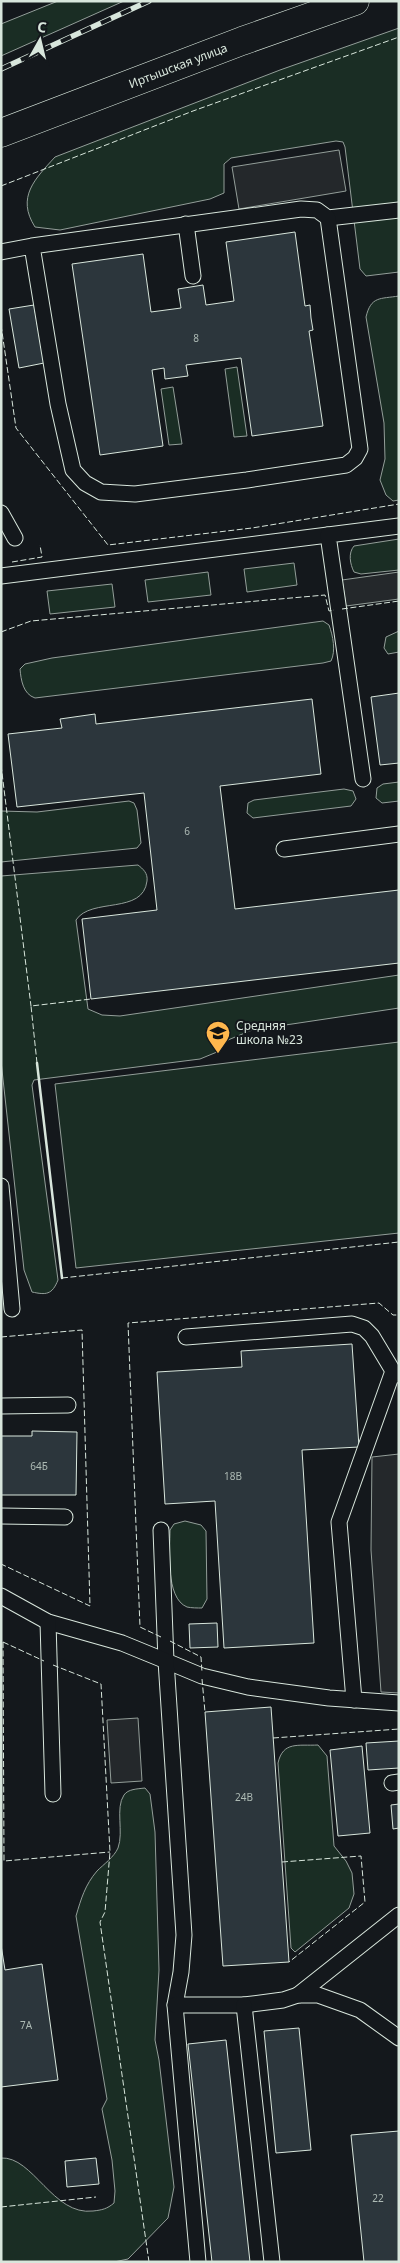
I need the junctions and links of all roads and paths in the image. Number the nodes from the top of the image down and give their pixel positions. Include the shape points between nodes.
1 (356, 1) edge
2 (1, 133) edge
3 (399, 210) edge
4 (328, 218) junction
5 (186, 224) junction
6 (32, 246) junction
7 (1, 252) edge
8 (192, 276) dead end
9 (1, 513) edge
10 (399, 526) edge
11 (328, 535) junction
12 (15, 538) dead end
13 (1, 576) edge
14 (363, 779) dead end
15 (399, 834) edge
16 (284, 849) dead end
17 (1, 1186) edge
18 (12, 1309) dead end
19 (186, 1336) dead end
20 (396, 1373) edge
21 (68, 1405) dead end
22 (1, 1406) edge
23 (1, 1516) edge
24 (65, 1517) dead end
25 (162, 1530) dead end
26 (1, 1596) edge
27 (48, 1622) junction
28 (166, 1661) junction
29 (354, 1700) junction
30 (399, 1703) edge
31 (53, 1794) dead end
32 (399, 1915) edge
33 (298, 1995) junction
34 (175, 2005) junction
35 (244, 2005) junction
36 (399, 2038) edge
37 (198, 2262) edge
38 (272, 2262) edge

1 - 2 main road, Иртышская улица
3 - 4 lane
4 - 5 lane via 317,210 301,209
4 - 6 lane via 360,449 356,458 336,466 134,494 101,492 72,470
5 - 6 lane
5 - 8 lane
6 - 7 lane
9 - 12 lane
10 - 11 lane
11 - 13 lane
11 - 14 lane
15 - 16 lane
17 - 18 lane
19 - 20 lane via 352,1324 368,1332
20 - 29 lane via 339,1522
21 - 22 lane
23 - 24 lane
25 - 28 lane
26 - 27 lane
27 - 28 lane via 122,1643
27 - 31 lane
28 - 29 lane via 202,1676 248,1687
28 - 34 lane via 184,1935
29 - 30 lane
32 - 33 lane
33 - 35 lane
33 - 36 lane via 318,1995 352,2006
34 - 35 lane
34 - 37 lane
35 - 38 lane

